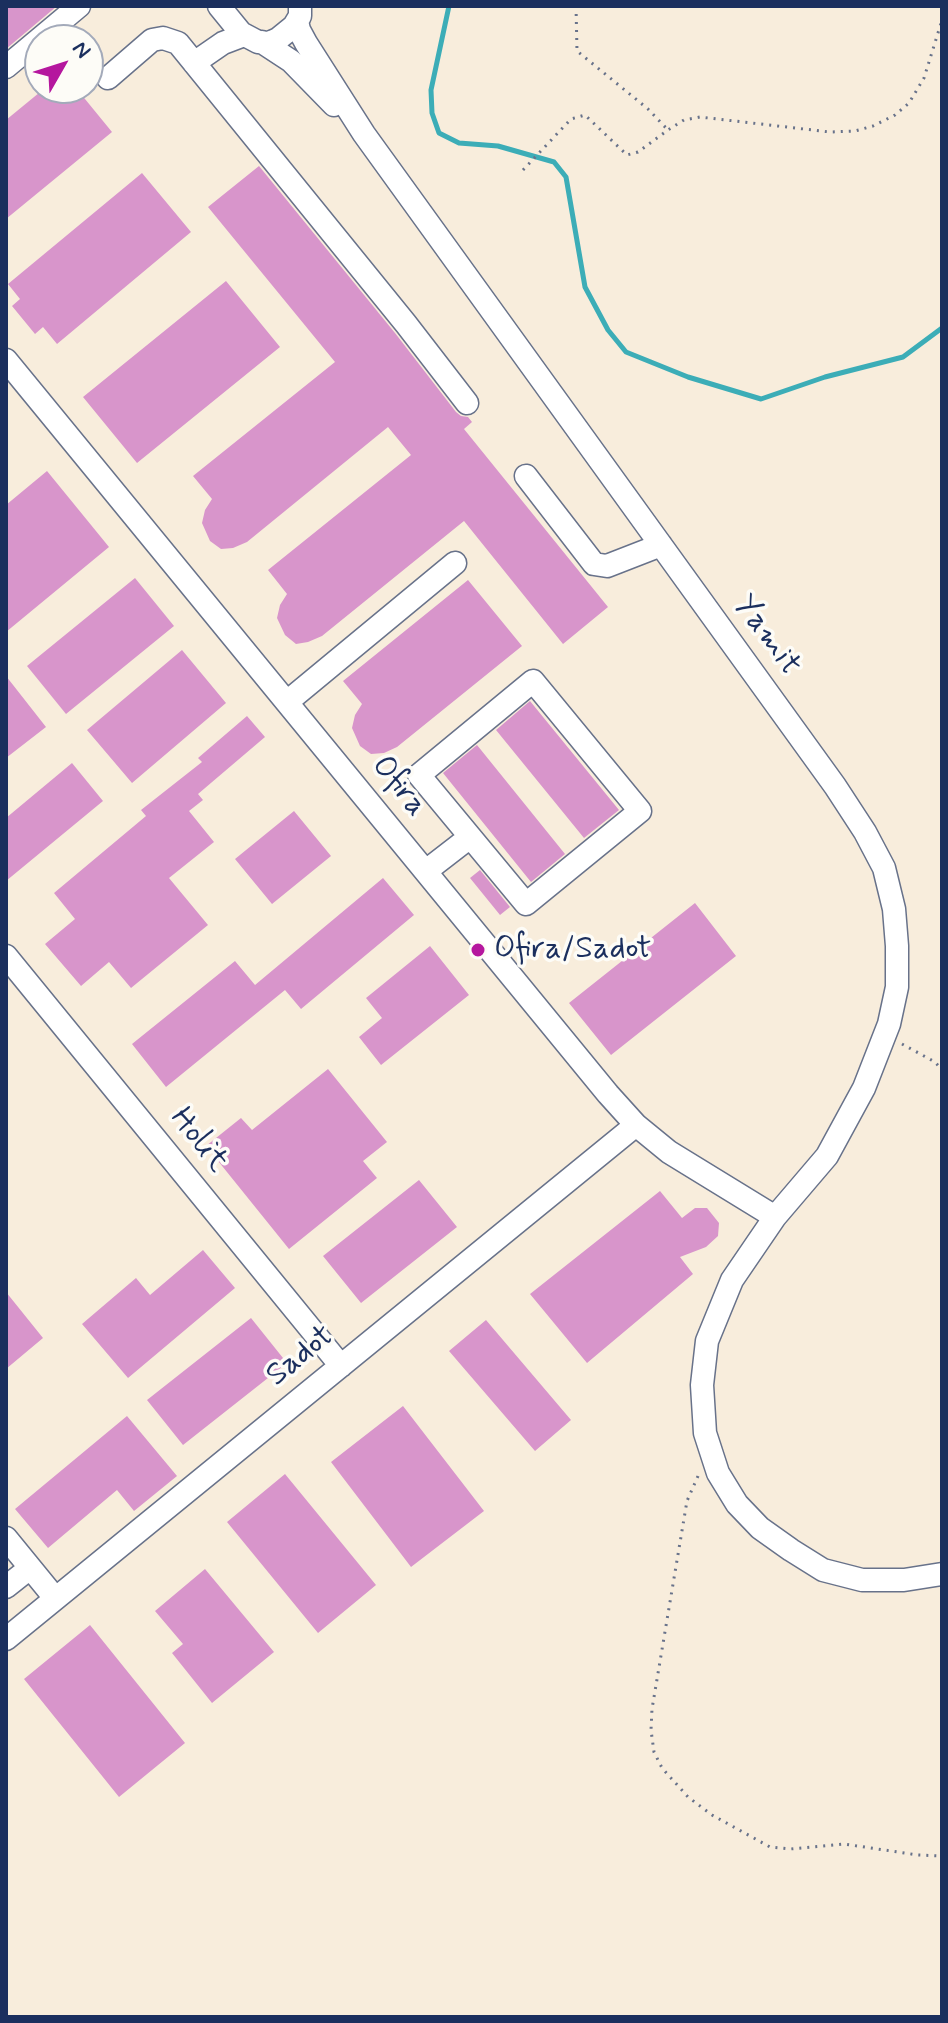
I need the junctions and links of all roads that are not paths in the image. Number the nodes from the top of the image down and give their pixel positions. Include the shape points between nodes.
1 (79, 6) edge
2 (220, 7) edge
3 (299, 14) edge
4 (253, 38) junction
5 (201, 58) junction
6 (6, 67) edge
7 (108, 78) dead end
8 (364, 134) junction
9 (6, 360) edge
10 (467, 403) dead end
11 (526, 476) dead end
12 (661, 545) junction
13 (455, 563) dead end
14 (287, 702) junction
15 (470, 837) junction
16 (426, 871) junction
17 (6, 956) edge
18 (636, 1125) junction
19 (775, 1217) junction
20 (341, 1366) junction
21 (6, 1538) edge
22 (30, 1568) junction
23 (942, 1574) edge
24 (6, 1587) edge
25 (55, 1598) junction
26 (6, 1639) edge

1 - 6 street
2 - 4 street, Yamit
2 - 5 street via 219,28
3 - 4 street via 278,39 269,43
3 - 8 street, Yamit via 306,43
4 - 5 street via 233,38
4 - 8 street, Yamit via 291,61
5 - 7 street via 178,43 152,40
5 - 10 street
8 - 12 street, Yamit
9 - 14 street, Ofira
11 - 12 street via 594,564 607,566
12 - 19 street, Yamit via 865,832 884,868 894,909 897,987 885,1035 827,1156
13 - 14 street
14 - 16 street, Ofira
15 - 15 street via 526,904 640,811 533,681 419,775
15 - 16 street
16 - 18 street, Ofira
17 - 20 street, Holit
18 - 19 street, Ofira via 669,1152
18 - 20 street, Sadot
19 - 23 street, Yamit via 732,1280 707,1341 702,1385 705,1433 718,1473 760,1528 823,1570 862,1580
20 - 25 street, Sadot
21 - 22 street
22 - 24 street
22 - 25 street
25 - 26 street, Sadot

